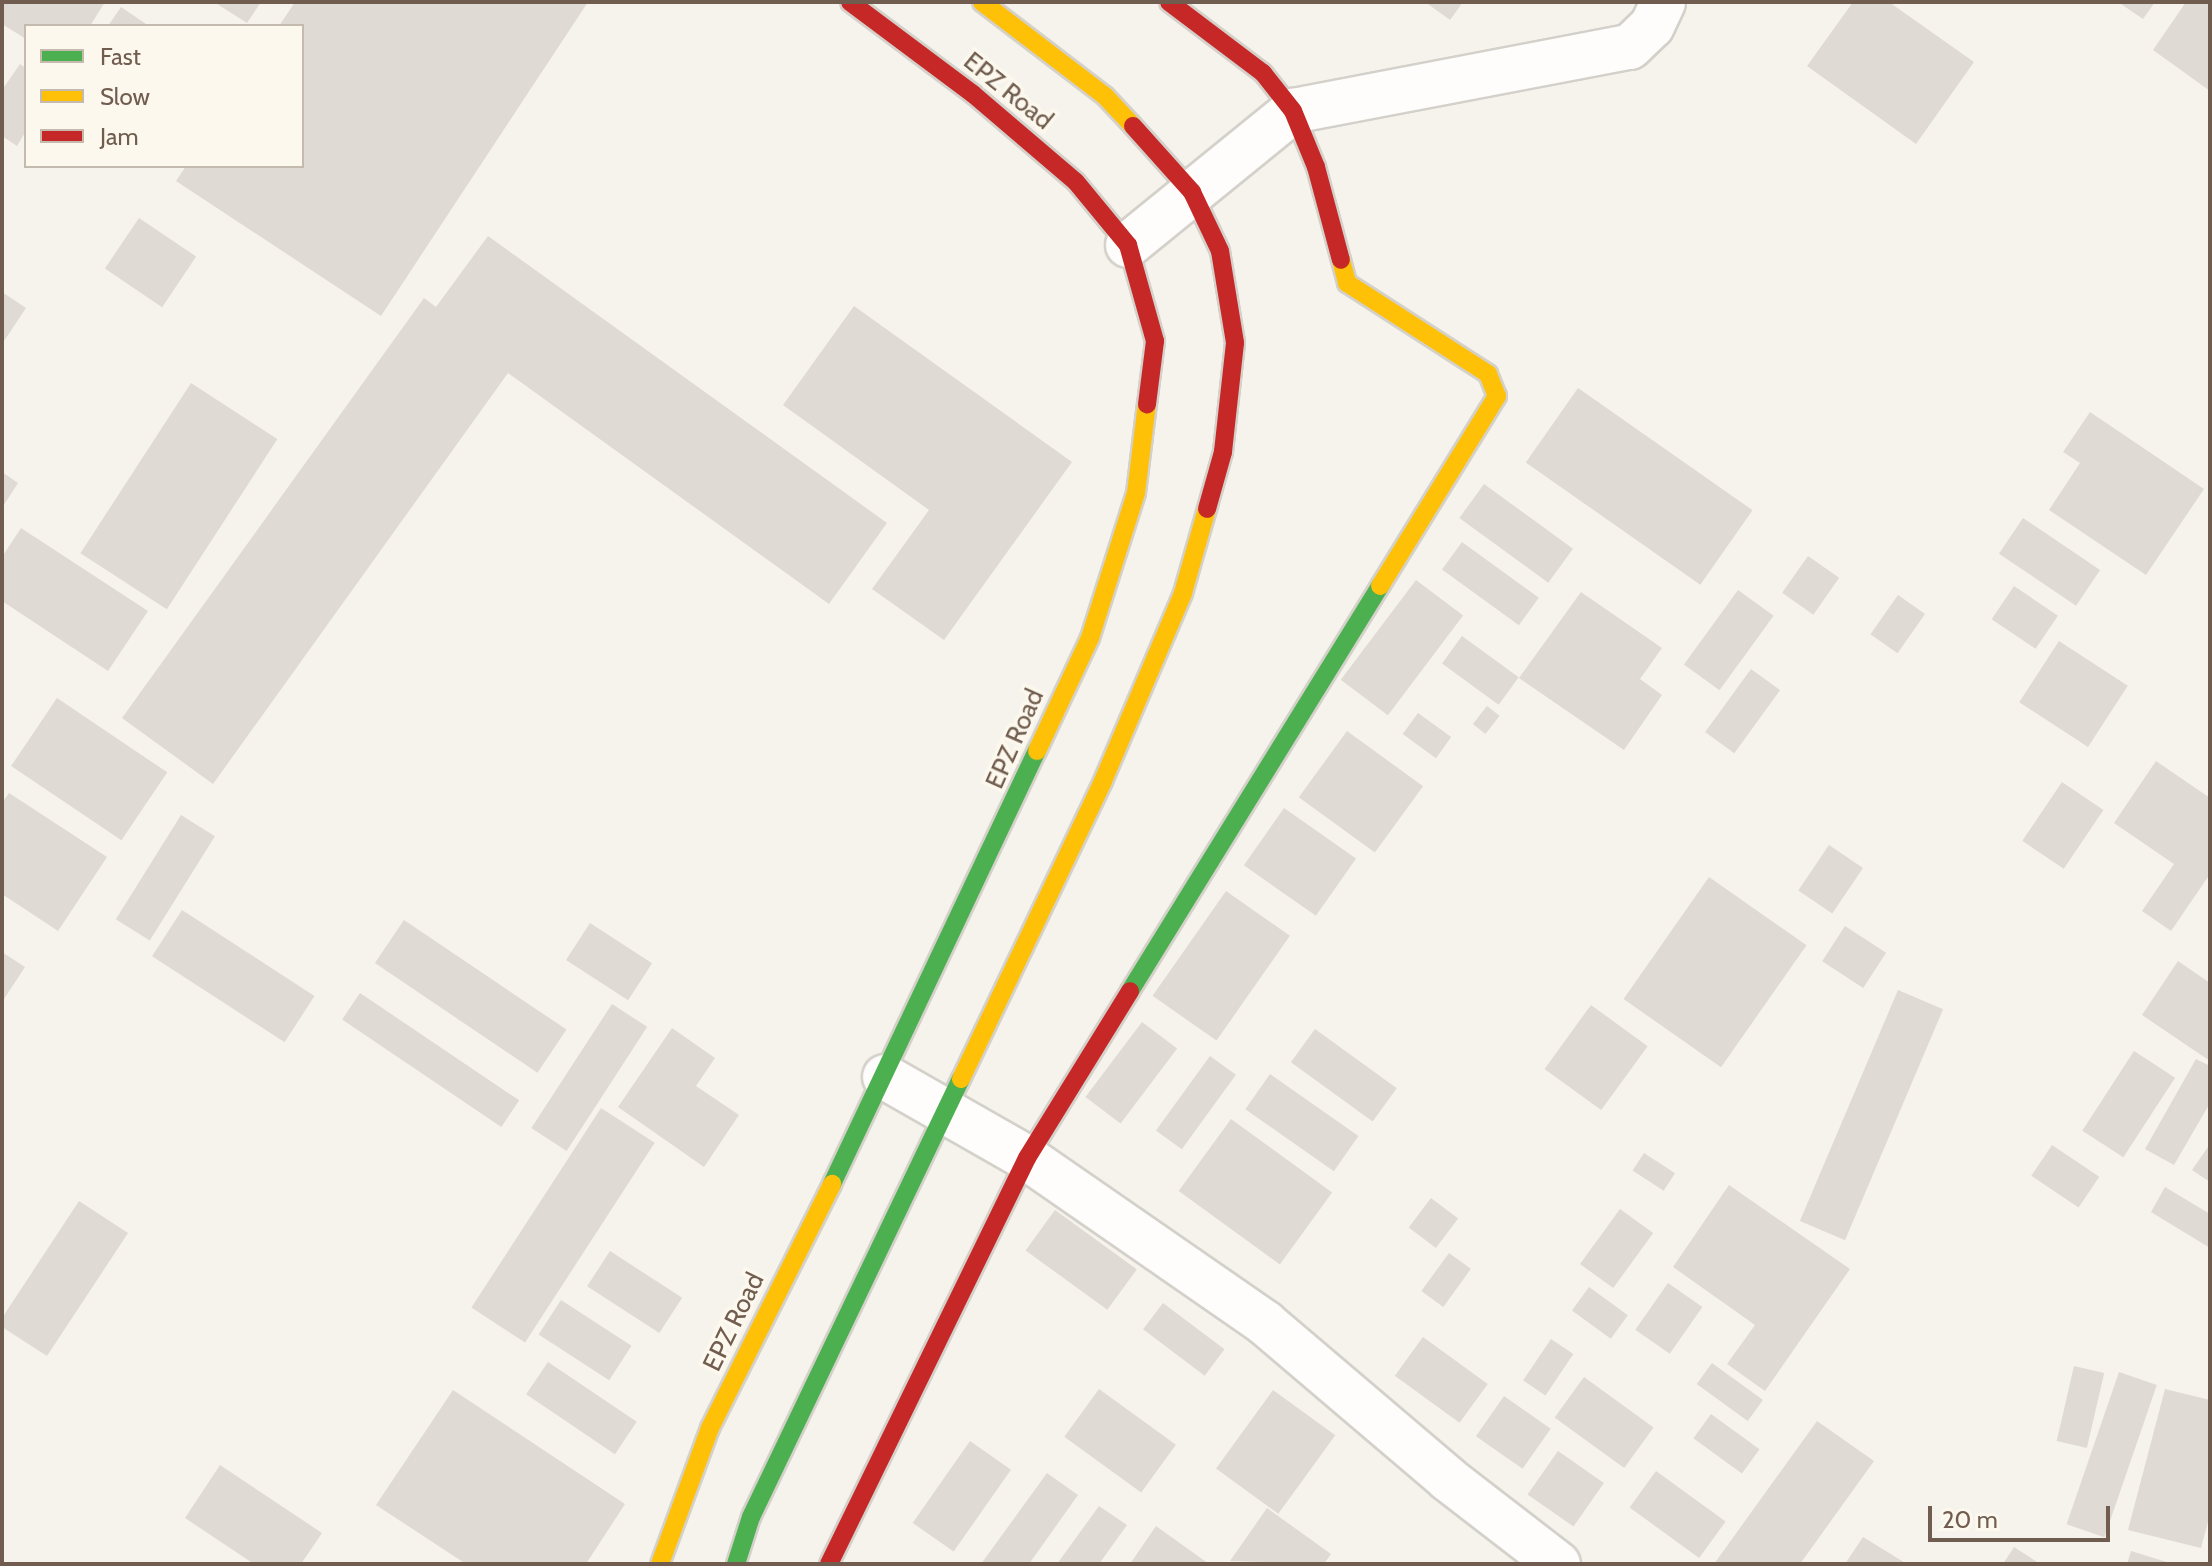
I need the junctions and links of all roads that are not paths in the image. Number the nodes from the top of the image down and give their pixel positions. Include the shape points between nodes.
1 (850, 2) edge
2 (982, 2) edge
3 (1169, 2) edge
4 (1663, 2) edge
5 (1293, 111) junction
6 (1192, 192) junction
7 (1128, 245) junction
8 (885, 1077) junction
9 (946, 1109) junction
10 (1027, 1158) junction
11 (660, 1564) edge
12 (736, 1564) edge
13 (829, 1564) edge
14 (1558, 1564) edge

1 - 7 main road, EPZ Road via 973,94 1064,172
2 - 6 main road, EPZ Road via 1105,96
3 - 5 main road via 1263,73
4 - 5 street via 1652,26 1630,47
5 - 6 street
5 - 10 main road via 1316,167 1347,283 1488,374 1497,396
6 - 7 street
6 - 9 main road, EPZ Road via 1220,251 1235,343 1223,452 1183,593 1103,781
7 - 8 main road, EPZ Road via 1155,341 1136,493 1090,638
8 - 9 street
8 - 11 main road, EPZ Road via 710,1428
9 - 10 street
9 - 12 main road, EPZ Road via 751,1517
10 - 13 main road
10 - 14 street via 1265,1323 1448,1479

